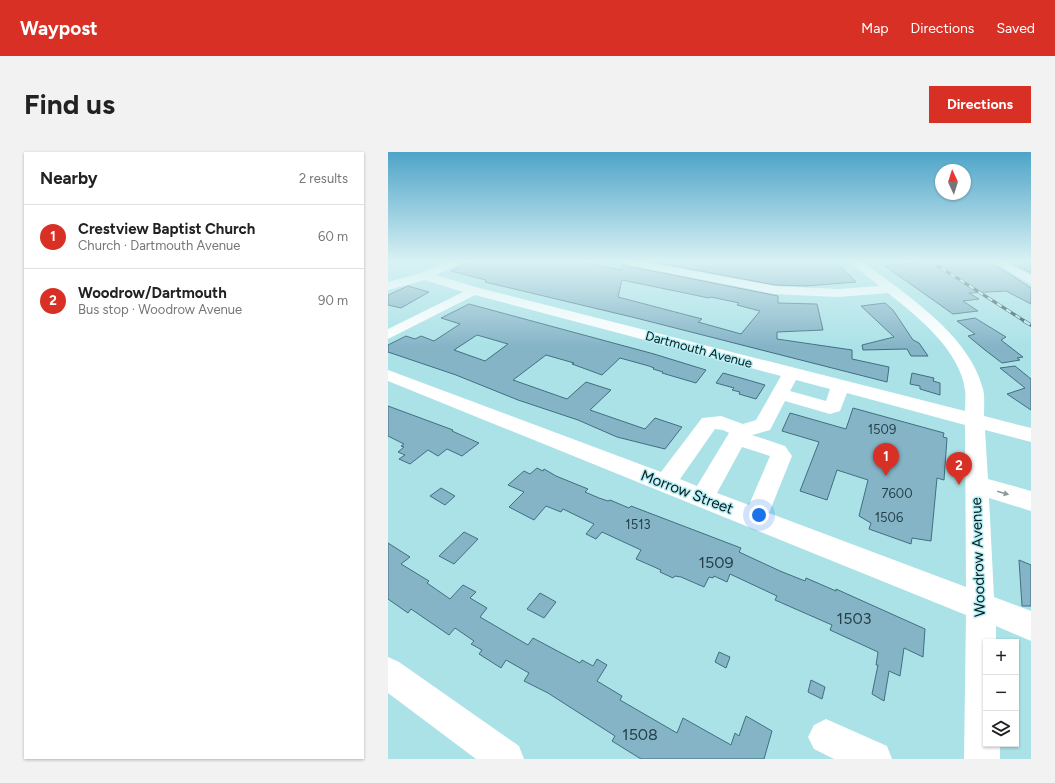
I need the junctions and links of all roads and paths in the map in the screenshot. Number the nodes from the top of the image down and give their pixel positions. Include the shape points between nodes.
1 (777, 290) edge
2 (872, 290) edge
3 (891, 290) edge
4 (474, 291) joint
5 (388, 335) edge
6 (791, 373) junction
7 (388, 375) edge
8 (840, 386) junction
9 (780, 394) junction
10 (974, 421) junction
11 (1031, 434) edge
12 (738, 435) junction
13 (665, 484) junction
14 (976, 485) junction
15 (702, 498) junction
16 (1031, 501) edge
17 (754, 518) junction
18 (979, 606) junction
19 (1031, 626) edge
20 (388, 672) edge
21 (826, 737) dead end
22 (506, 759) edge
23 (874, 759) edge
24 (982, 759) edge

1 - 2 street via 838,293
3 - 10 street, Woodrow Avenue via 940,330 961,356 974,389
4 - 5 street
4 - 6 street, Dartmouth Avenue
6 - 8 street, Dartmouth Avenue
6 - 9 street
7 - 13 street, Morrow Street
8 - 9 street via 833,407 830,408
8 - 10 street, Dartmouth Avenue
9 - 12 street via 762,425
10 - 11 street, Dartmouth Avenue
10 - 14 street, Woodrow Avenue
12 - 13 street via 736,427 715,421 709,423
12 - 15 street
12 - 17 street via 778,451 781,456
13 - 15 street, Morrow Street
14 -> 16 street
14 - 18 street, Woodrow Avenue
15 - 17 street, Morrow Street
17 - 18 street, Morrow Street
18 - 19 street, Morrow Street
18 - 24 street, Woodrow Avenue
20 - 22 street
21 - 23 street

